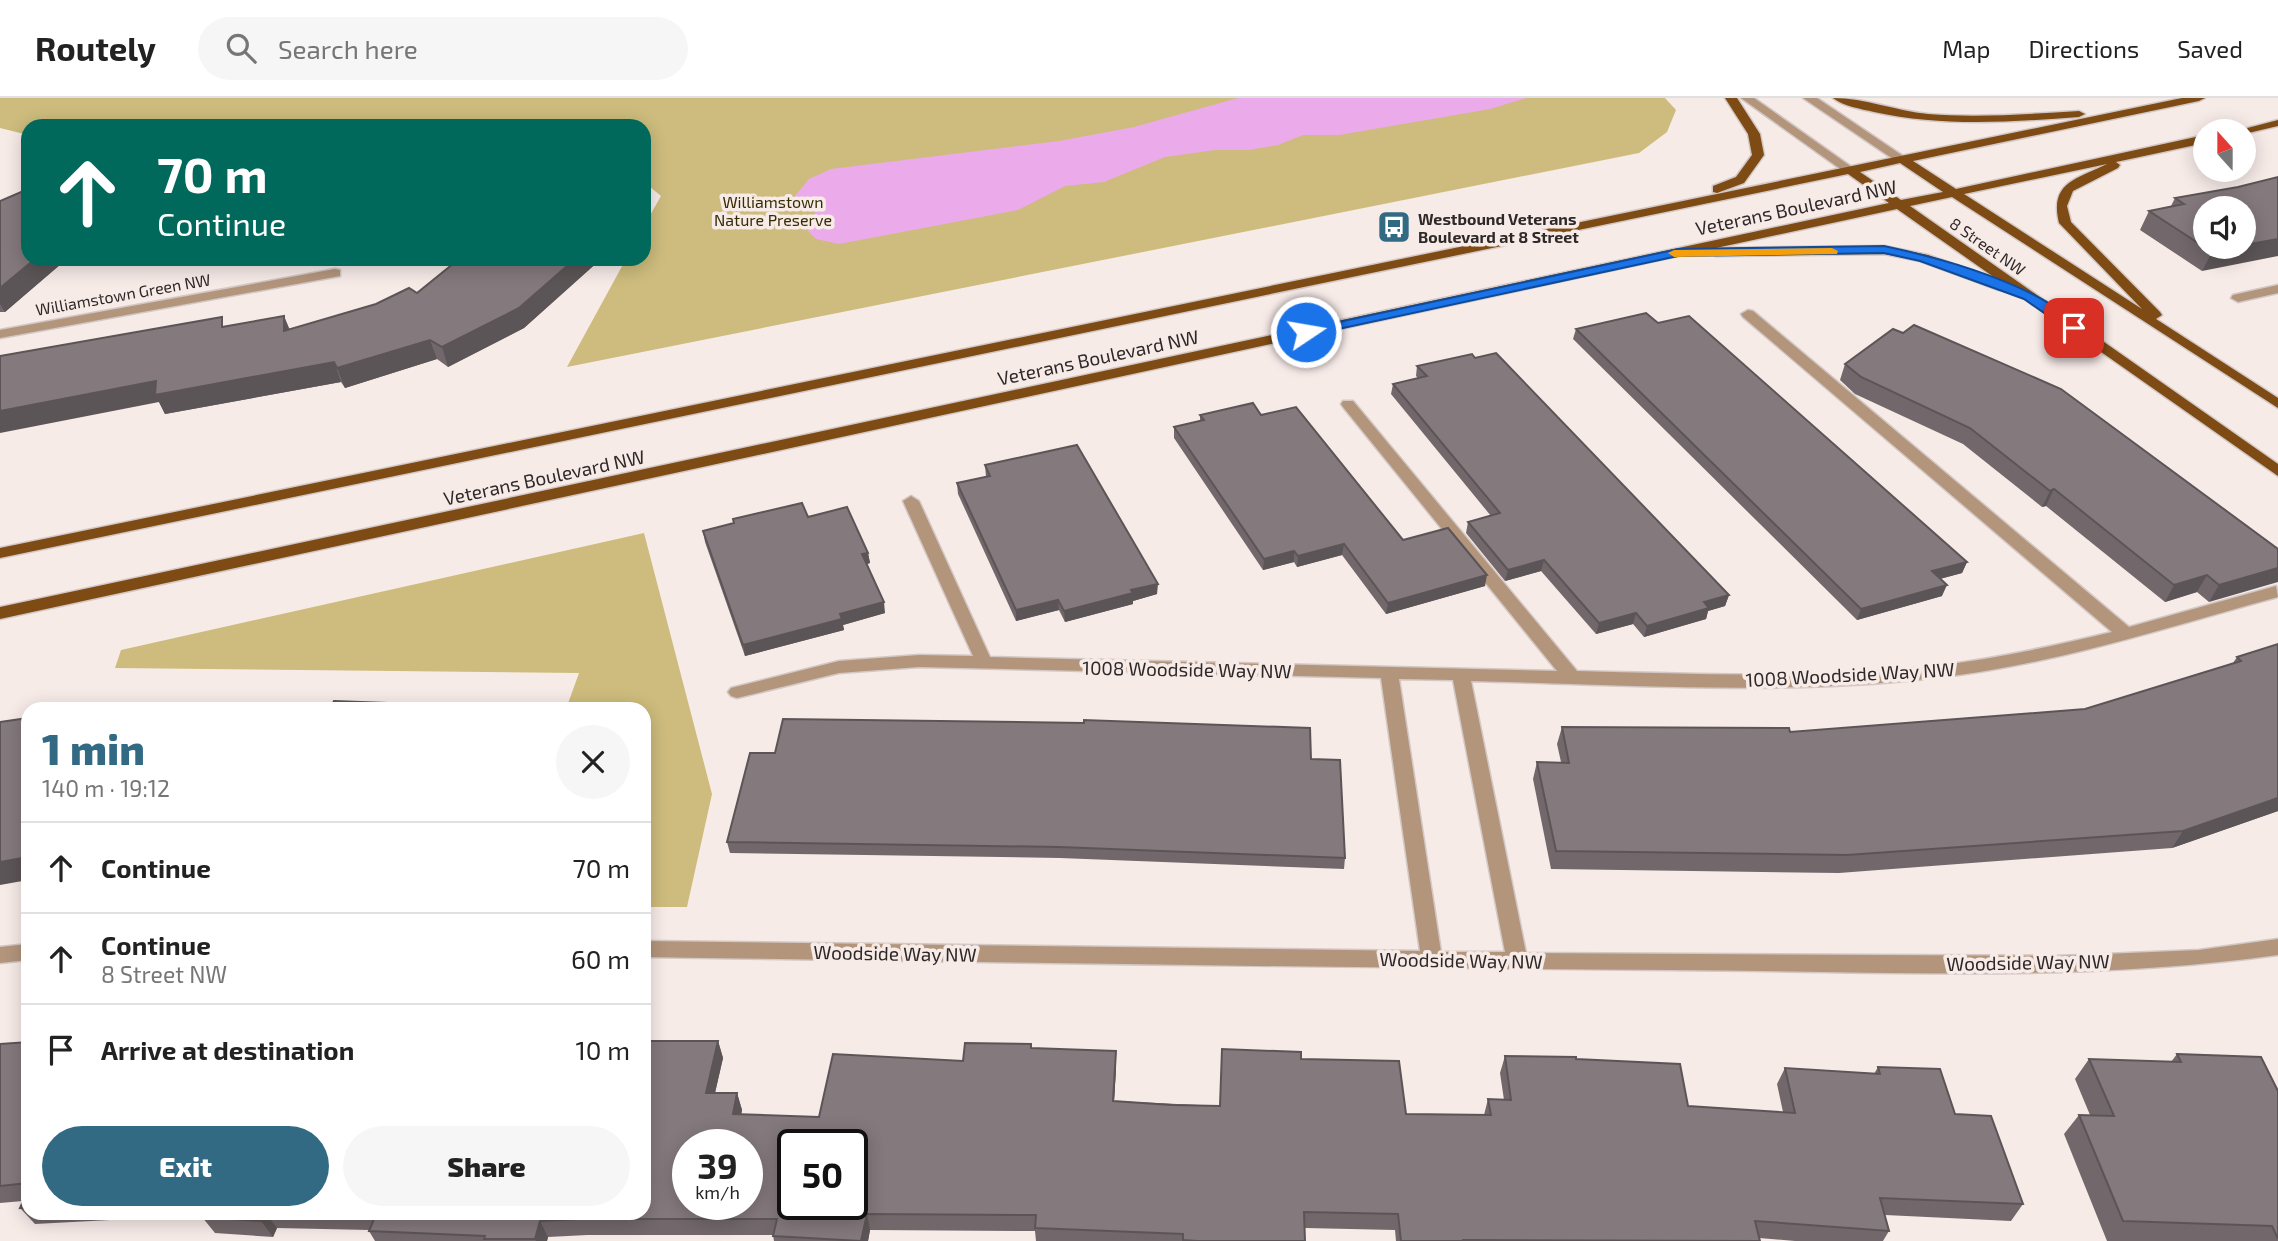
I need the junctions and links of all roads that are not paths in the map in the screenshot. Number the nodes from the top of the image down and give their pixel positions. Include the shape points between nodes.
1 (1731, 98) edge
2 (1747, 98) edge
3 (1809, 98) edge
4 (1839, 98) edge
5 (2199, 98) edge
6 (2142, 111) junction
7 (2278, 124) edge
8 (2256, 128) edge
9 (2193, 142) edge
10 (2133, 155) junction
11 (1903, 160) junction
12 (1850, 170) junction
13 (1954, 193) junction
14 (1899, 205) junction
15 (1671, 207) junction
16 (1678, 253) junction
17 (335, 273) dead end
18 (2278, 289) edge
19 (2029, 296) junction
20 (2238, 299) dead end
21 (1748, 314) dead end
22 (0, 334) edge
23 (2177, 338) junction
24 (1348, 404) dead end
25 (2278, 404) edge
26 (2278, 471) edge
27 (911, 501) dead end
28 (0, 553) edge
29 (2276, 592) dead end
30 (0, 613) edge
31 (2125, 633) junction
32 (985, 664) junction
33 (1389, 674) junction
34 (1461, 675) junction
35 (1572, 677) junction
36 (737, 692) dead end
37 (2278, 947) edge
38 (651, 949) edge
39 (21, 953) edge
40 (0, 955) edge
41 (1432, 960) junction
42 (1517, 961) junction

1 - 15 main road via 1754,134 1758,155 1740,180
2 - 12 street, 8 Street NW
3 - 11 street, 8 Street NW
4 - 6 main road via 1866,109 1913,118 1968,121
5 - 6 main road, Veterans Boulevard NW
6 - 11 main road, Veterans Boulevard NW
7 - 8 main road
9 - 10 main road, Veterans Boulevard NW
10 - 13 main road, Veterans Boulevard NW
10 - 23 main road via 2068,188 2061,206 2063,215 2065,223
11 - 12 main road, Veterans Boulevard NW
11 - 13 main road, 8 Street NW
12 - 14 main road, 8 Street NW
12 - 15 main road, Veterans Boulevard NW
13 - 14 main road, Veterans Boulevard NW
13 - 23 main road, 8 Street NW
14 - 16 main road, Veterans Boulevard NW
14 - 19 main road, 8 Street NW
15 - 28 main road, Veterans Boulevard NW
16 - 19 main road via 1884,250 1923,258
16 - 30 main road, Veterans Boulevard NW
17 - 22 street, Williamstown Green NW
18 - 20 street
19 - 26 main road, 8 Street NW
21 - 31 street
23 - 25 main road, 8 Street NW
24 - 35 street
27 - 32 street
29 - 31 street, 1008 Woodside Way NW
31 - 35 street, 1008 Woodside Way NW via 2007,661 1866,677 1735,681
32 - 33 street, 1008 Woodside Way NW
32 - 36 street, 1008 Woodside Way NW via 871,662
33 - 34 street, 1008 Woodside Way NW
33 - 41 street
34 - 35 street, 1008 Woodside Way NW
34 - 42 street
37 - 42 street, Woodside Way NW via 2199,958 2058,964
38 - 41 street, Woodside Way NW
39 - 40 street
41 - 42 street, Woodside Way NW

